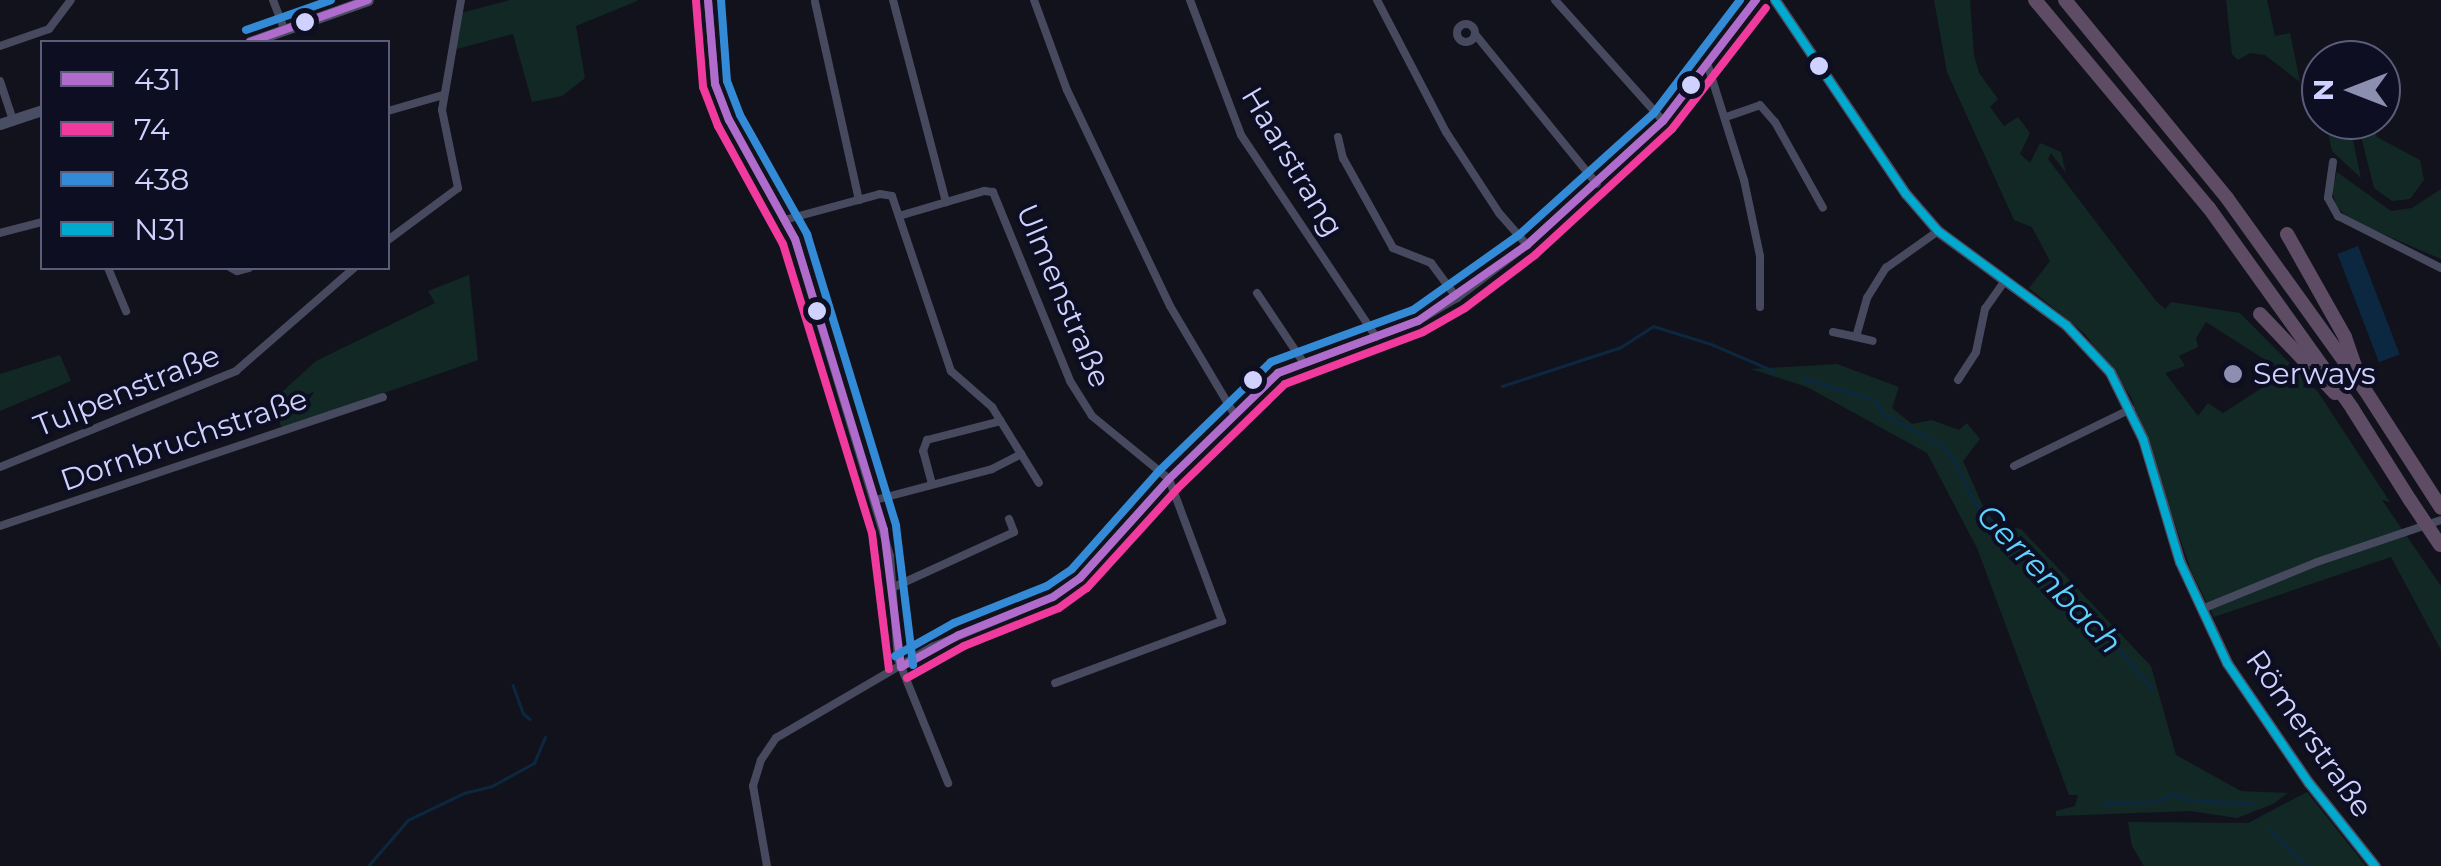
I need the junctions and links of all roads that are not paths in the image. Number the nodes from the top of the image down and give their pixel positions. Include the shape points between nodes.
1 (72, 0) edge
2 (273, 0) edge
3 (368, 0) edge
4 (460, 0) edge
5 (708, 0) edge
6 (893, 0) edge
7 (1034, 0) edge
8 (1190, 0) edge
9 (1376, 0) edge
10 (1555, 0) edge
11 (1756, 0) edge
12 (1775, 0) edge
13 (2035, 0) edge
14 (2065, 0) edge
15 (814, 2) edge
16 (285, 31) junction
17 (1475, 34) dead end
18 (256, 40) edge
19 (0, 46) edge
20 (1708, 66) junction
21 (0, 81) edge
22 (443, 95) junction
23 (390, 110) edge
24 (40, 111) edge
25 (1726, 116) junction
26 (1663, 121) junction
27 (6, 122) edge
28 (1338, 138) dead end
29 (2332, 162) dead end
30 (1597, 184) junction
31 (859, 200) junction
32 (946, 202) junction
33 (1823, 208) dead end
34 (899, 216) junction
35 (788, 219) junction
36 (40, 223) edge
37 (1938, 232) junction
38 (0, 233) edge
39 (2287, 234) dead end
40 (390, 239) edge
41 (1528, 245) junction
42 (2441, 268) edge
43 (109, 270) edge
44 (352, 270) edge
45 (2004, 282) junction
46 (1258, 293) dead end
47 (1456, 298) junction
48 (1760, 307) dead end
49 (126, 310) dead end
50 (2260, 314) dead end
51 (1833, 332) dead end
52 (1376, 336) junction
53 (1856, 337) junction
54 (1873, 341) dead end
55 (1303, 362) junction
56 (1958, 380) dead end
57 (2365, 390) junction
58 (383, 397) dead end
59 (2352, 408) junction
60 (2131, 409) junction
61 (1234, 412) junction
62 (1001, 422) junction
63 (1021, 454) junction
64 (2014, 466) dead end
65 (0, 468) edge
66 (1169, 478) junction
67 (1039, 483) dead end
68 (932, 484) junction
69 (875, 500) junction
70 (2437, 501) edge
71 (1008, 519) dead end
72 (2441, 520) edge
73 (0, 526) edge
74 (1014, 532) junction
75 (1020, 545) dead end
76 (2440, 546) edge
77 (894, 586) junction
78 (2200, 610) junction
79 (901, 667) junction
80 (1055, 682) dead end
81 (948, 783) dead end
82 (767, 866) edge
83 (2375, 866) edge

1 - 19 street via 49,29
2 - 16 street
3 - 16 street
4 - 22 street
5 - 35 street via 710,60 722,105
6 - 32 street
7 - 61 street via 1066,90 1170,306
8 - 52 street, Haarstrang via 1241,135
9 - 41 street via 1446,132
10 - 26 street
11 - 20 street
12 - 37 street, Römerstraße
13 - 59 highway via 2182,174
14 - 57 highway via 2227,198
15 - 31 street
16 - 18 street
17 - 30 street
20 - 25 street
20 - 26 street
21 - 27 street
22 - 23 street
22 - 40 street via 443,129 458,188
24 - 27 street
25 - 33 street via 1760,105
25 - 48 street via 1760,256
26 - 30 street
28 - 47 street via 1393,248 1431,264
29 - 42 street via 2328,198 2338,216
30 - 41 street
31 - 34 street via 887,194
31 - 35 street
32 - 34 street, Ulmenstraße
32 - 66 street, Ulmenstraße via 994,192 1081,401
34 - 62 street via 951,371
35 - 69 street
36 - 38 street
37 - 45 street, Römerstraße
37 - 53 street via 1886,268
39 - 57 highway via 2345,337
41 - 47 street
43 - 49 street
44 - 65 street, Tulpenstraße via 236,371
45 - 56 street via 1985,309 1976,352
45 - 60 street, Römerstraße via 2081,338
46 - 55 street
47 - 52 street
50 - 59 highway
51 - 53 street
52 - 55 street
53 - 54 street
55 - 61 street via 1278,373
57 - 70 highway
58 - 73 street, Dornbruchstraße
59 - 76 highway, bridge
60 - 64 street
60 - 78 street, Römerstraße
61 - 66 street
62 - 63 street
62 - 68 street via 927,440 923,451
63 - 67 street
63 - 68 street
66 - 79 street via 1080,578
66 - 80 street via 1222,621
68 - 69 street
69 - 77 street
71 - 74 street
72 - 78 street
74 - 75 street
74 - 77 street
77 - 79 street
78 - 83 street, Römerstraße via 2254,706
79 - 81 street
79 - 82 street via 788,728 768,749 752,798

